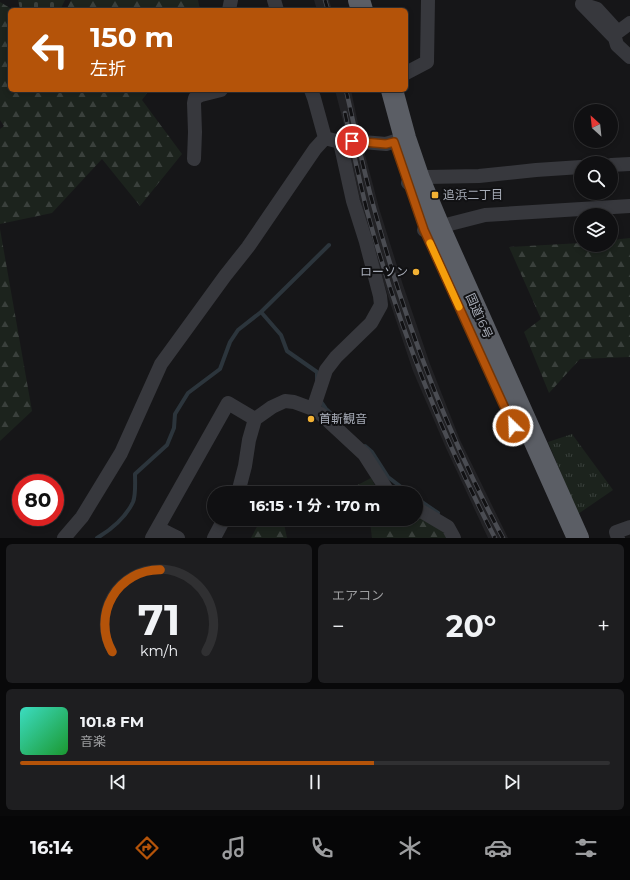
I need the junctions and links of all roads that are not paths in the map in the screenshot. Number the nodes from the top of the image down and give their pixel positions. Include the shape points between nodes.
1 (428, 0) edge
2 (630, 23) edge
3 (630, 57) edge
4 (408, 72) edge
5 (213, 92) edge
6 (311, 92) edge
7 (380, 92) edge
8 (392, 92) edge
9 (325, 138) junction
10 (400, 140) junction
11 (340, 142) junction
12 (194, 159) dead end
13 (630, 164) edge
14 (618, 165) edge
15 (574, 168) edge
16 (413, 181) junction
17 (630, 206) edge
18 (432, 229) junction
19 (313, 409) junction
20 (256, 419) junction
21 (240, 486) edge
22 (384, 486) edge
23 (423, 512) edge
24 (220, 526) edge
25 (630, 527) edge
26 (155, 533) edge
27 (64, 538) edge
28 (178, 538) edge
29 (214, 538) edge
30 (454, 538) edge
31 (563, 538) edge
32 (578, 538) edge
33 (618, 538) edge

1 - 4 street via 427,62
2 - 3 street via 618,32 597,9 582,4 615,38 617,46
5 - 12 street via 195,98
6 - 9 street
7 - 10 highway, 国道16号
8 - 10 highway, 国道16号
9 - 11 street
9 - 27 street via 161,364 121,453 82,517
10 - 11 street via 386,144
10 - 16 highway, 国道16号
11 - 19 street via 381,305 371,323 326,370
13 - 14 street
15 - 16 street via 479,176 427,177
16 - 18 highway, 国道16号
17 - 18 street via 485,215
18 - 31 highway, 国道16号
18 - 32 highway, 国道16号
19 - 20 street via 284,401
19 - 22 street via 364,454
20 - 21 street
20 - 26 street via 228,403
23 - 30 street via 448,527
24 - 29 street
25 - 33 street via 616,532
26 - 28 street

